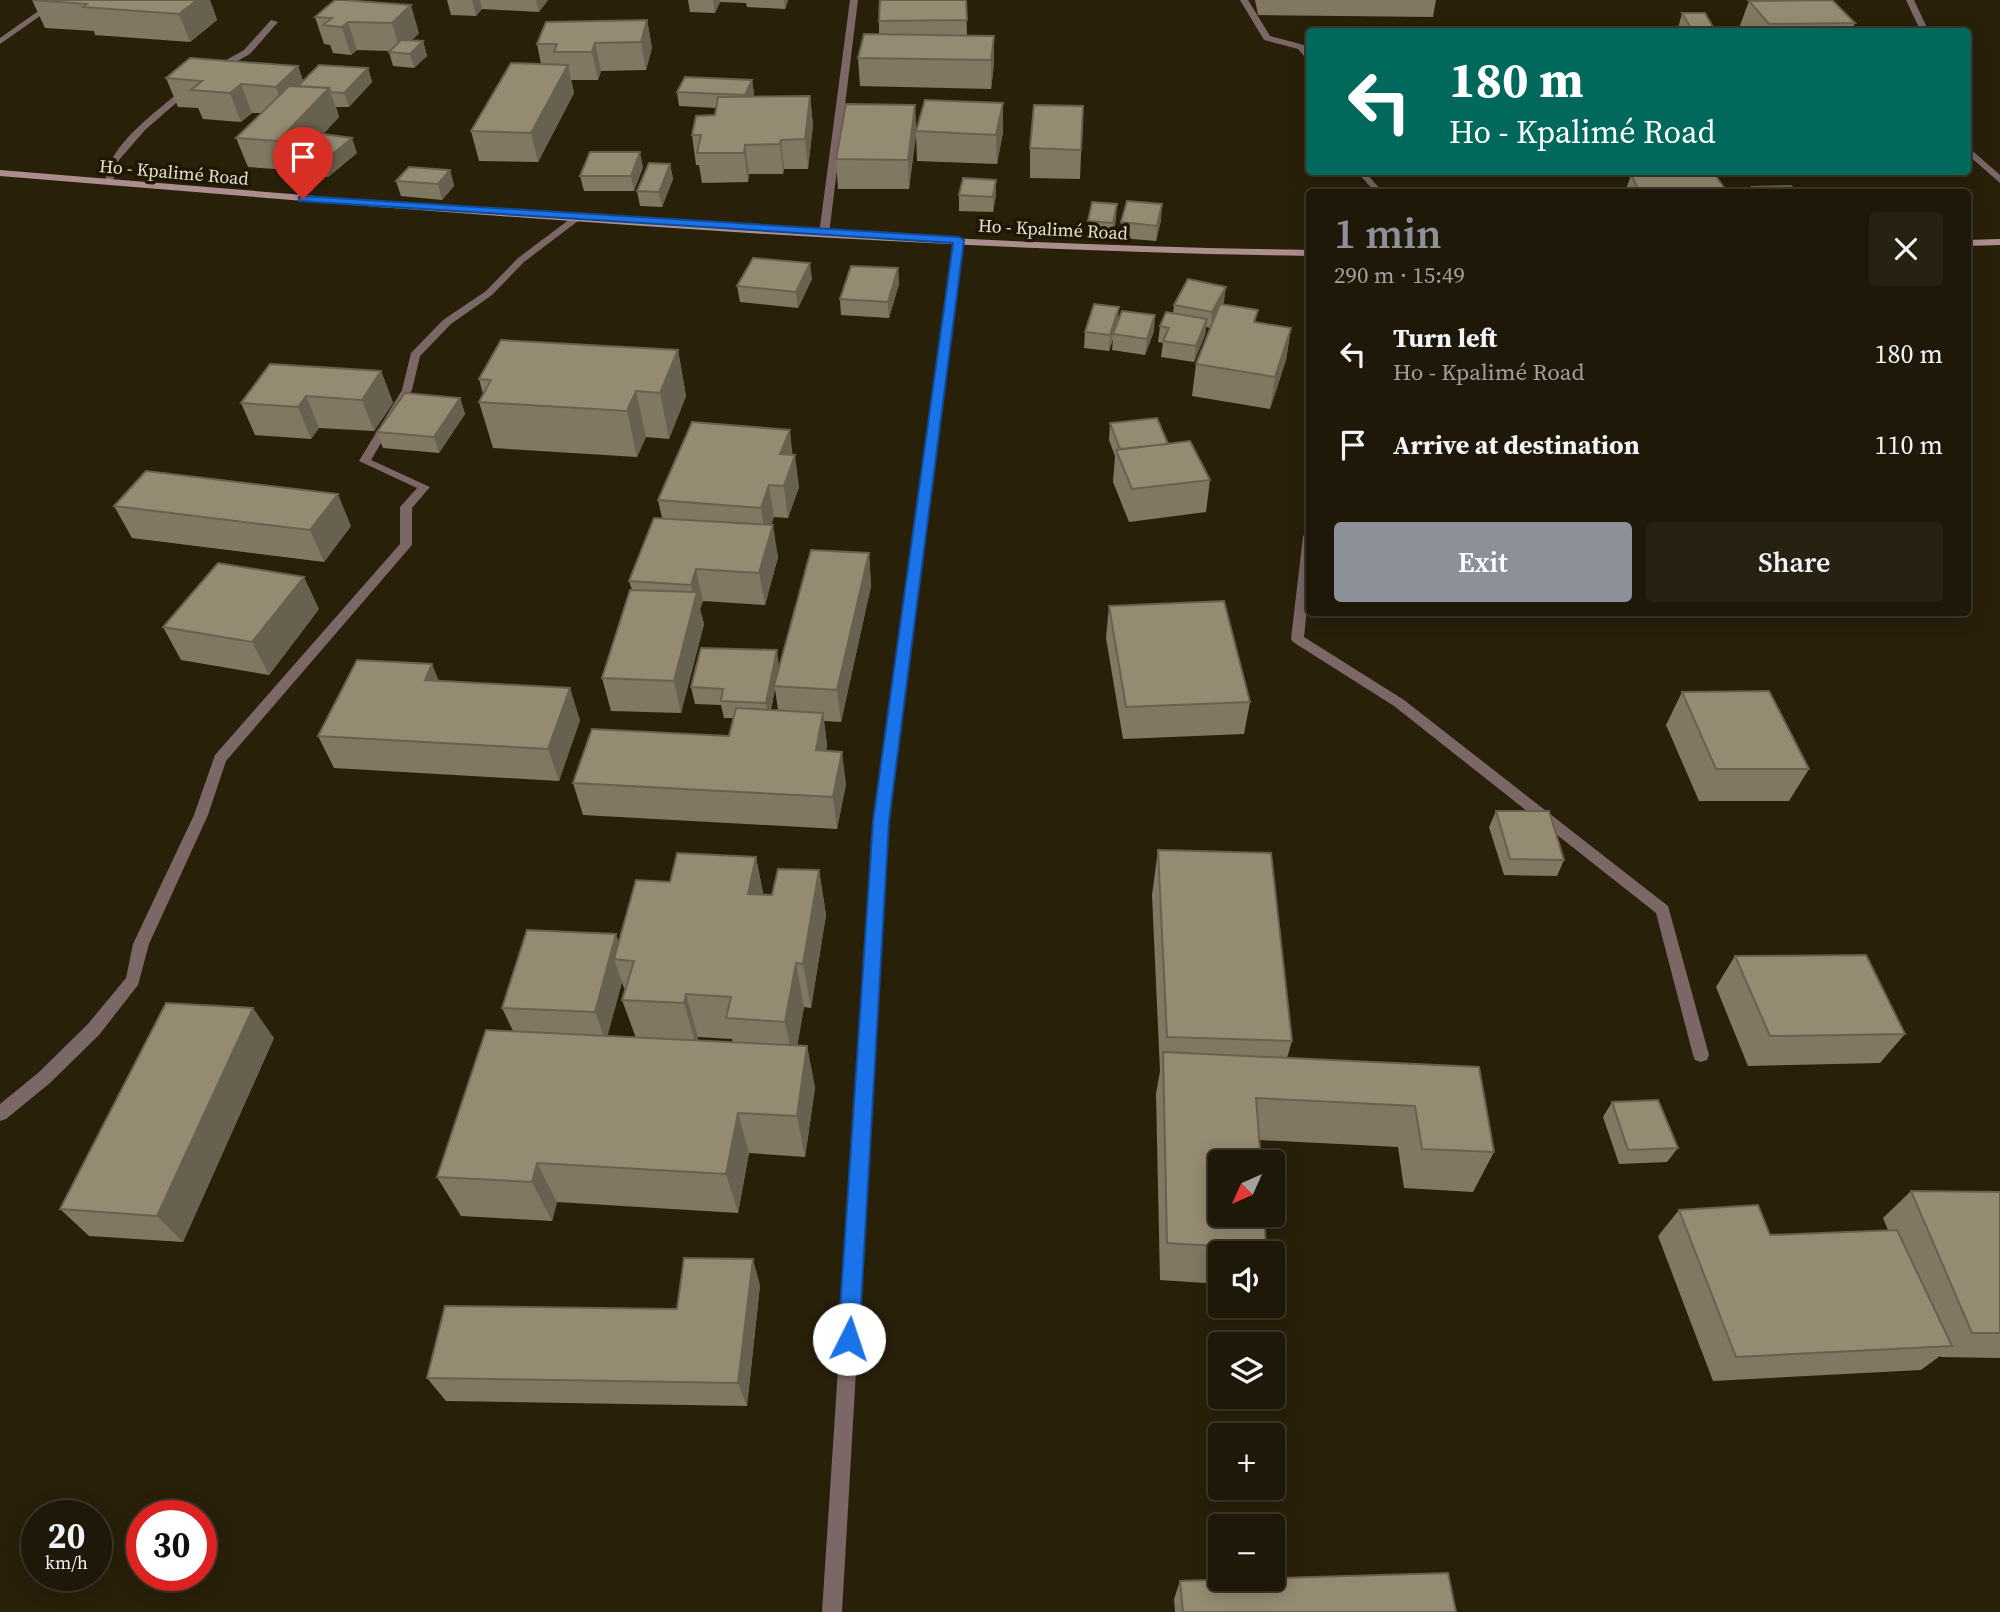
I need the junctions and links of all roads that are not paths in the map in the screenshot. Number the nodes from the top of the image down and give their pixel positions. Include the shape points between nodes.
1 (59, 0) edge
2 (854, 0) edge
3 (1244, 0) edge
4 (1910, 0) edge
5 (274, 22) dead end
6 (1923, 28) edge
7 (0, 42) edge
8 (1306, 55) edge
9 (201, 78) edge
10 (193, 85) edge
11 (1971, 153) edge
12 (0, 173) edge
13 (1364, 175) edge
14 (2000, 180) edge
15 (109, 182) junction
16 (1376, 189) edge
17 (577, 218) junction
18 (824, 234) junction
19 (959, 240) junction
20 (1971, 243) edge
21 (2000, 243) edge
22 (1306, 253) edge
23 (1306, 562) edge
24 (1701, 1055) dead end
25 (0, 1114) edge
26 (832, 1612) edge

1 - 7 street
2 - 18 street
3 - 8 street via 1267,38 1301,47
4 - 6 street
5 - 9 street via 247,52
10 - 15 street via 142,128 115,159
11 - 14 street
12 - 15 main road, Ho - Kpalimé Road
13 - 16 street
15 - 17 main road, Ho - Kpalimé Road
17 - 18 main road, Ho - Kpalimé Road
17 - 25 street via 521,260 489,293 447,322 415,355 407,390 365,461 424,487 406,507 406,544 220,759 201,815 141,944 133,980 93,1030
18 - 19 main road, Ho - Kpalimé Road
19 - 22 main road, Ho - Kpalimé Road
19 - 26 street via 881,821
20 - 21 main road
23 - 24 street via 1297,639 1399,704 1663,910

